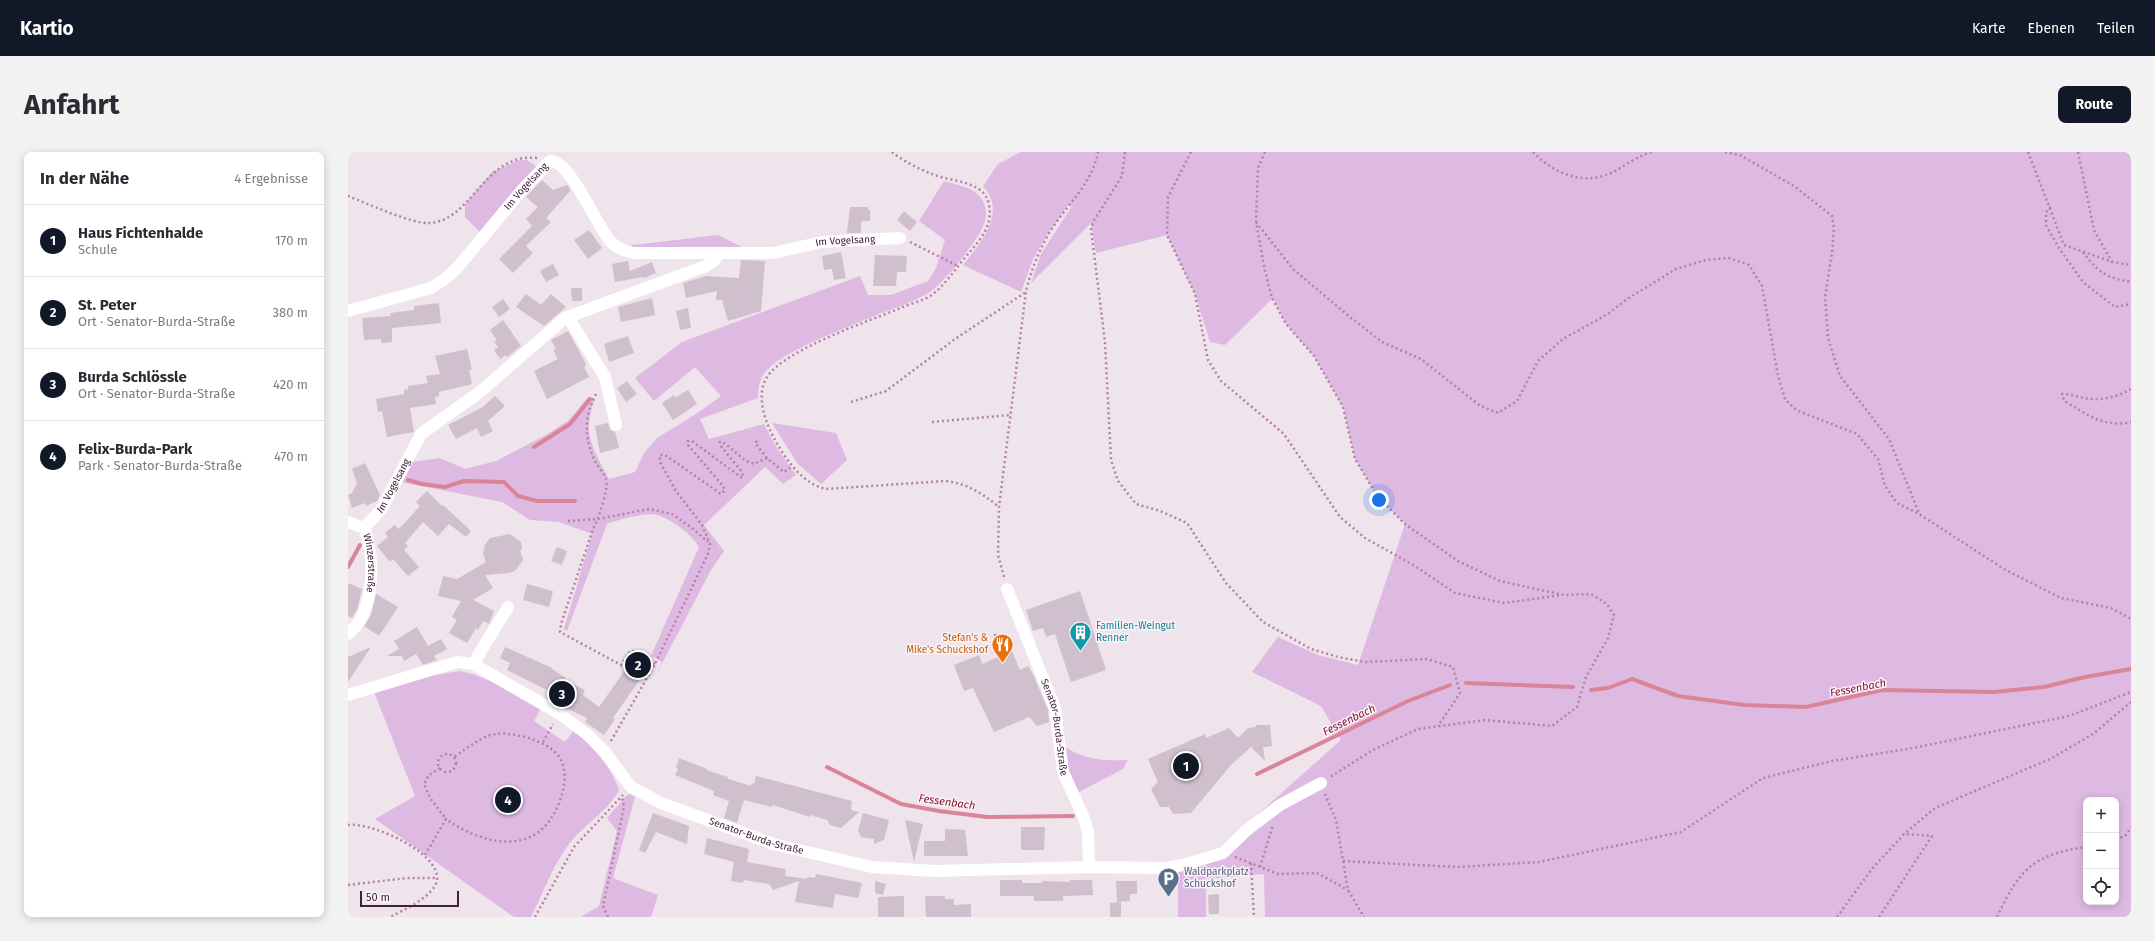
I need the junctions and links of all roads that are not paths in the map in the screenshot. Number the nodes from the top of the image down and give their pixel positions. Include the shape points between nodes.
1 (900, 238) road end
2 (719, 254) junction
3 (348, 311) edge
4 (568, 317) junction
5 (616, 425) dead end
6 (348, 522) edge
7 (364, 528) junction
8 (1006, 590) road end
9 (508, 607) dead end
10 (348, 634) edge
11 (473, 664) junction
12 (348, 694) edge
13 (1321, 783) road end
14 (1089, 867) junction

1 - 2 street, Im Vogelsang via 822,242 773,253
2 - 3 street, Im Vogelsang via 633,253 622,250 611,242 570,176 557,162 550,162 522,190 445,279 430,288
2 - 4 street, Im Vogelsang via 706,266
4 - 5 street via 605,377
4 - 7 street, Im Vogelsang via 480,392 421,434 381,510
6 - 7 street, Winzerstraße
7 - 10 street, Winzerstraße via 370,542 372,566 368,600 357,627
8 - 14 street, Senator-Burda-Straße via 1055,708 1063,772 1088,832
9 - 11 street
11 - 12 street, Senator-Burda-Straße via 457,662
11 - 14 street, Senator-Burda-Straße via 560,714 605,752 631,787 661,803 773,844 872,867 935,871
13 - 14 street, Senator-Burda-Straße via 1280,805 1247,830 1223,853 1165,868

